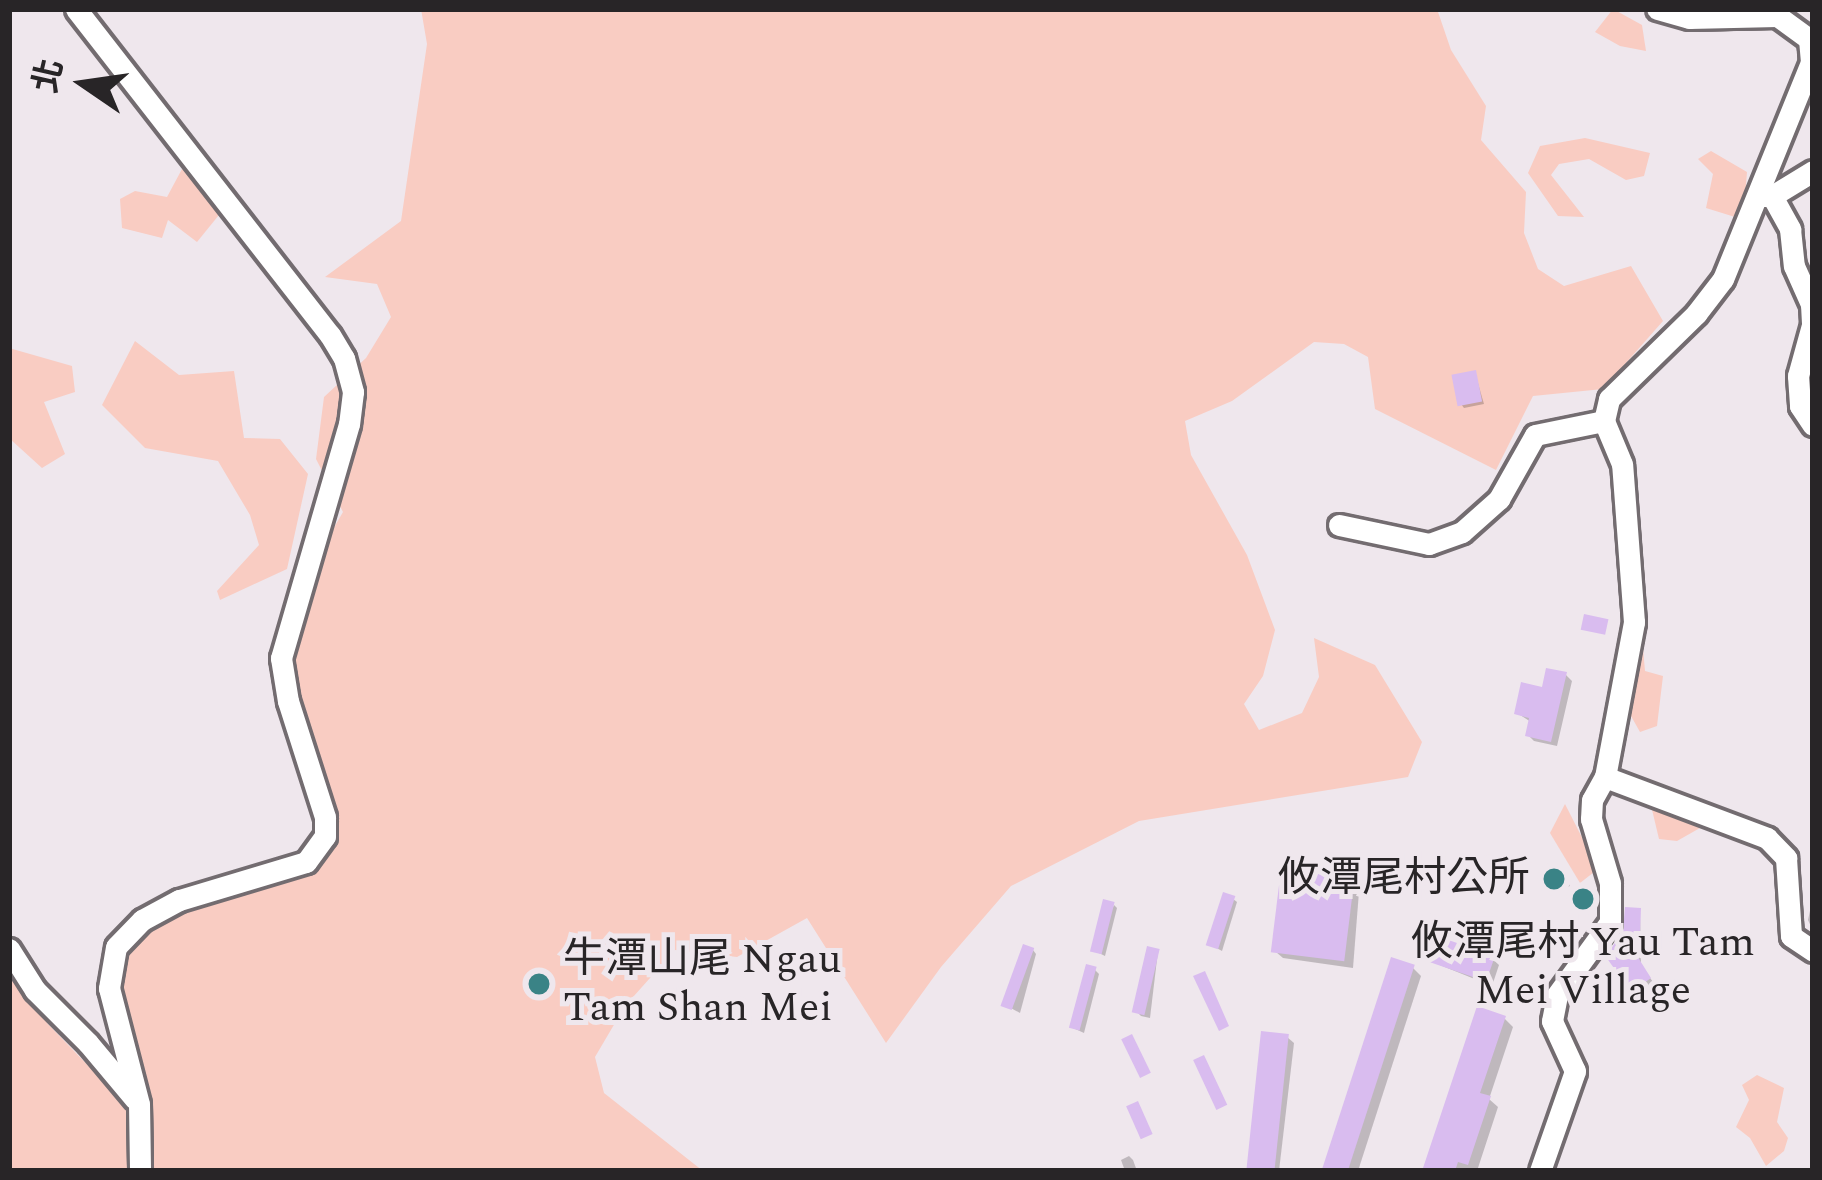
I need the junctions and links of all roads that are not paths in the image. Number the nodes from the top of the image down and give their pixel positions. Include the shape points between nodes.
1 (76, 9) edge
2 (1657, 9) edge
3 (1813, 171) edge
4 (1764, 196) junction
5 (1604, 421) junction
6 (1813, 425) edge
7 (1339, 525) dead end
8 (1605, 778) junction
9 (9, 949) edge
10 (1813, 951) edge
11 (139, 1104) junction
12 (140, 1171) edge
13 (1540, 1171) edge

1 - 11 street via 330,335 352,392 281,658 325,836 306,862 164,906 116,947 109,988
2 - 4 street via 1689,18 1777,16 1809,39 1811,62
3 - 4 street
4 - 5 street via 1723,279 1609,399
4 - 6 street via 1790,229 1794,266 1811,304 1798,376 1800,406
5 - 7 street via 1535,435 1499,499 1462,532 1429,544
5 - 8 street via 1622,464 1634,622
8 - 10 street via 1767,838 1786,858 1791,936
8 - 13 street via 1591,818 1610,883 1610,922 1557,995 1552,1021 1575,1070
9 - 11 street via 34,990
11 - 12 street

